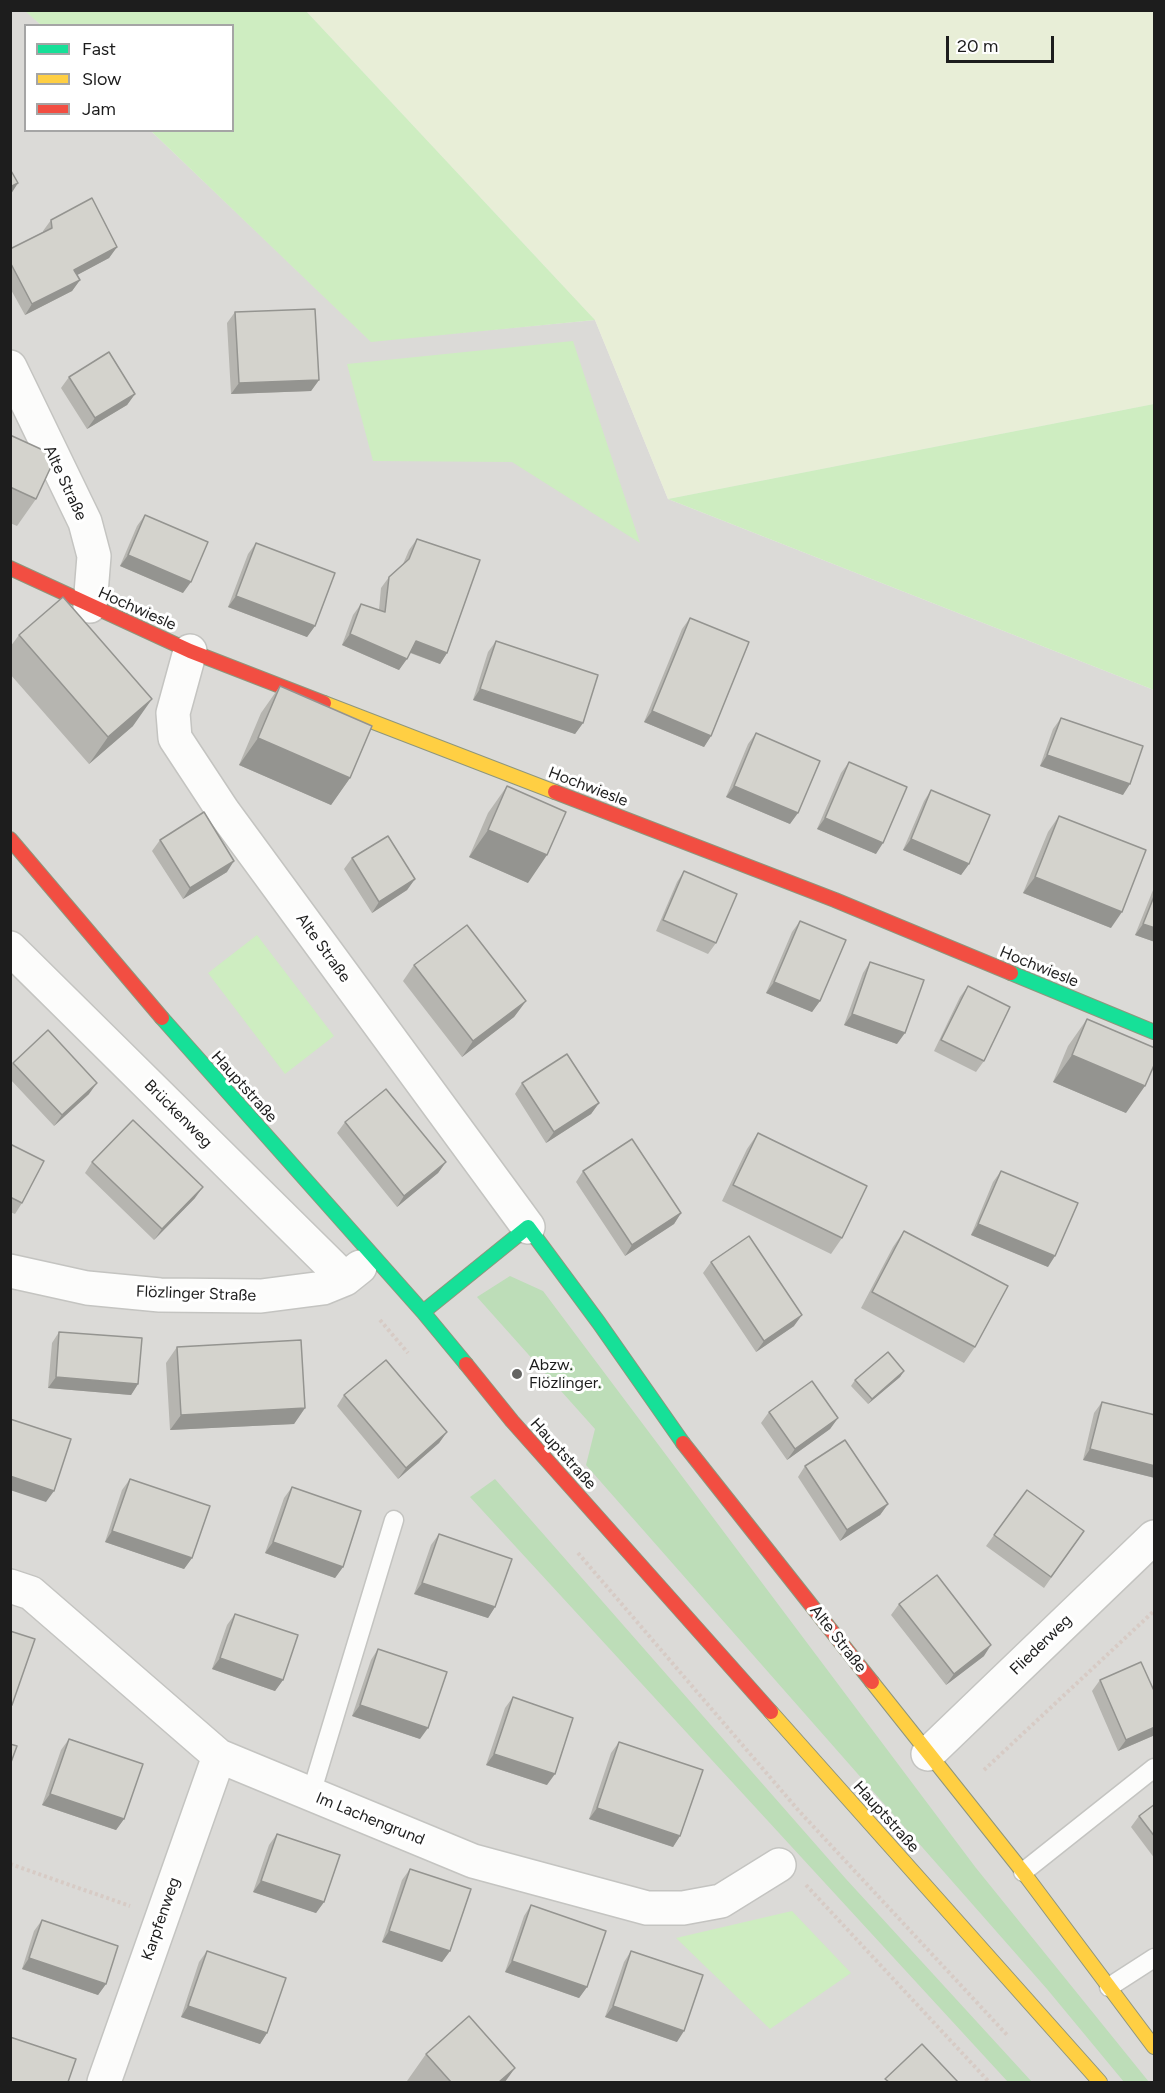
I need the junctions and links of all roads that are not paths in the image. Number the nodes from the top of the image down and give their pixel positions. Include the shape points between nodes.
1 (10, 367) edge
2 (10, 568) edge
3 (90, 606) junction
4 (190, 651) junction
5 (10, 839) edge
6 (10, 948) edge
7 (1155, 1032) edge
8 (528, 1227) junction
9 (373, 1256) junction
10 (10, 1271) edge
11 (345, 1279) junction
12 (423, 1312) junction
13 (394, 1520) dead end
14 (1155, 1537) edge
15 (10, 1586) edge
16 (928, 1754) junction
17 (219, 1756) junction
18 (1155, 1768) edge
19 (311, 1794) junction
20 (779, 1865) road end
21 (1023, 1872) junction
22 (1155, 1958) edge
23 (1109, 1987) junction
24 (1155, 2047) edge
25 (104, 2082) edge
26 (1100, 2082) edge

1 - 3 street, Alte Straße via 85,522 94,556
2 - 3 street, Hochwiesle
3 - 4 street, Hochwiesle
4 - 7 street, Hochwiesle via 835,900
4 - 8 street, Alte Straße via 173,713 175,738 223,812
5 - 9 street, Hauptstraße via 213,1077
6 - 11 street, Brückenweg
8 - 12 street
8 - 16 street, Alte Straße via 675,1433
9 - 11 street, Flözlinger Straße
9 - 12 street, Hauptstraße
10 - 11 street, Flözlinger Straße via 87,1288 160,1295 261,1296 322,1288
12 - 26 street, Hauptstraße via 512,1421
13 - 19 lane
14 - 16 street, Fliederweg
15 - 17 street, Im Lachengrund via 31,1593
16 - 21 street, Alte Straße
17 - 19 street, Im Lachengrund
17 - 25 street, Karpfenweg
18 - 21 lane
19 - 20 street, Im Lachengrund via 473,1861 646,1908 683,1908 720,1901
21 - 23 street, Alte Straße
22 - 23 lane
23 - 24 street, Alte Straße

